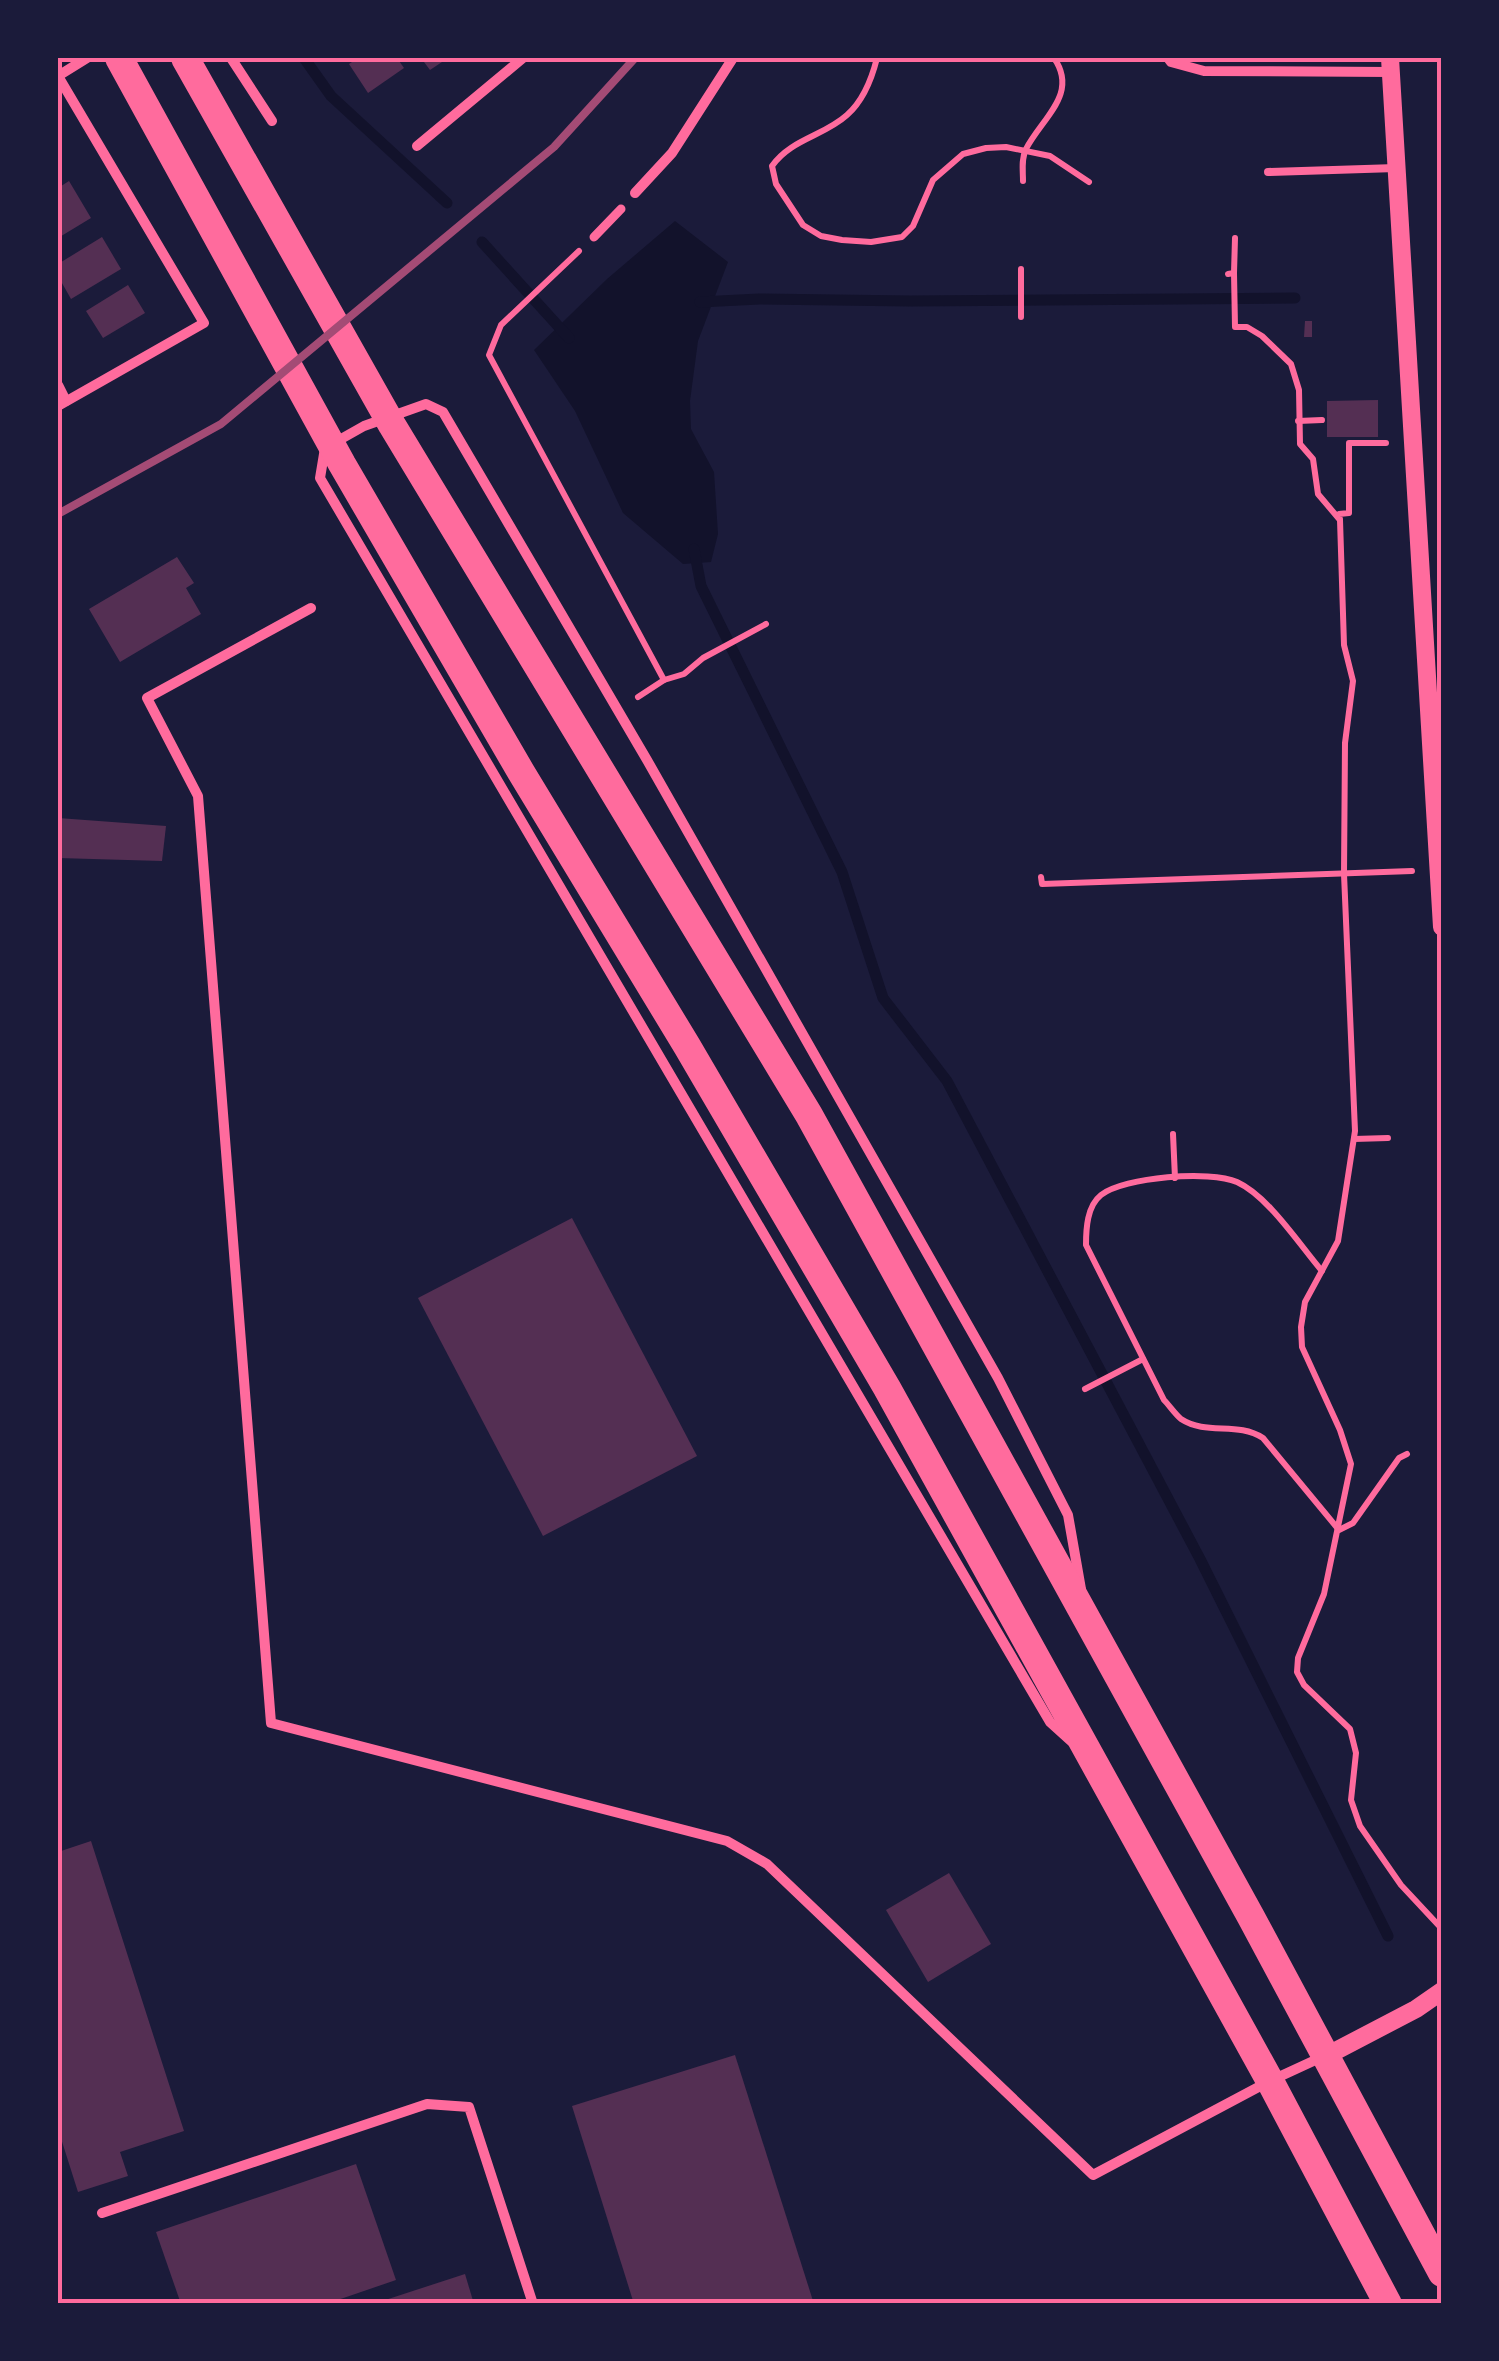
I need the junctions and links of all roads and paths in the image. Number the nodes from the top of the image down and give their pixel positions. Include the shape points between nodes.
1 (88, 58) edge
2 (119, 58) edge
3 (185, 58) edge
4 (231, 58) edge
5 (523, 58) edge
6 (734, 58) edge
7 (877, 58) edge
8 (1054, 58) edge
9 (1168, 58) edge
10 (1391, 65) edge
11 (58, 76) edge
12 (272, 121) dead end
13 (417, 146) dead end
14 (1024, 152) junction
15 (1396, 168) junction
16 (1268, 172) dead end
17 (1024, 181) dead end
18 (1090, 182) dead end
19 (635, 193) dead end
20 (621, 208) dead end
21 (594, 237) dead end
22 (1235, 238) dead end
23 (578, 251) dead end
24 (1021, 269) dead end
25 (1021, 312) dead end
26 (58, 384) edge
27 (62, 403) edge
28 (1322, 420) dead end
29 (1298, 421) junction
30 (1412, 442) junction
31 (1340, 520) junction
32 (312, 608) dead end
33 (766, 624) dead end
34 (664, 680) junction
35 (637, 698) dead end
36 (1438, 870) junction
37 (1344, 874) junction
38 (1041, 877) dead end
39 (1442, 927) edge
40 (1173, 1134) dead end
41 (1388, 1138) dead end
42 (1354, 1139) junction
43 (1175, 1178) junction
44 (1322, 1271) junction
45 (1143, 1359) junction
46 (1085, 1389) dead end
47 (1407, 1454) dead end
48 (1340, 1530) junction
49 (1086, 1614) junction
50 (1092, 1758) junction
51 (1442, 1929) edge
52 (1442, 1991) edge
53 (1326, 2056) junction
54 (1270, 2081) junction
55 (102, 2213) dead end
56 (1442, 2273) edge
57 (532, 2304) edge
58 (1388, 2304) edge

1 - 11 street
2 - 50 highway via 342,464 887,1388
3 - 49 highway via 392,426 810,1114
4 - 12 street
5 - 13 street
6 - 19 street via 672,153
7 - 14 path via 872,79 846,116 772,166 803,224 821,236 872,242 902,237 933,180 964,154
8 - 14 path via 1064,81 1060,98
9 - 10 street via 1204,71
10 - 15 street
11 - 27 street via 204,323
14 - 17 path
14 - 18 path via 1050,156
15 - 16 lane
15 - 30 street
20 - 21 street
22 - 29 path via 1235,326 1262,336 1291,364
23 - 34 path via 502,325 489,355
24 - 25 path
26 - 27 street
28 - 29 path
29 - 31 path via 1318,494
30 - 31 path via 1349,442 1349,513
30 - 36 street
31 - 37 path via 1344,645 1353,681 1344,743
32 - 54 street via 147,698 198,796 271,1723 727,1841 767,1864 1093,2176
33 - 34 path
34 - 35 path
36 - 37 path
36 - 39 street
37 - 38 path via 1042,884
37 - 42 path
40 - 43 path
41 - 42 path
42 - 44 path via 1338,1241
43 - 44 path via 1237,1182 1268,1206
43 - 45 path via 1127,1183 1101,1195 1086,1228 1086,1245
44 - 48 path via 1306,1302 1302,1347 1351,1464
45 - 46 path
45 - 48 path via 1182,1419 1206,1428 1250,1429 1263,1438
47 - 48 path via 1353,1523
48 - 51 path via 1297,1672 1350,1729 1356,1754 1351,1800 1360,1826
49 - 50 street via 1068,1515 998,1378 442,412 426,404 399,411 325,448 320,478 1050,1722
49 - 53 highway
50 - 54 highway
52 - 53 street
53 - 54 street
53 - 56 highway
54 - 58 highway
55 - 57 street via 427,2104 470,2106

